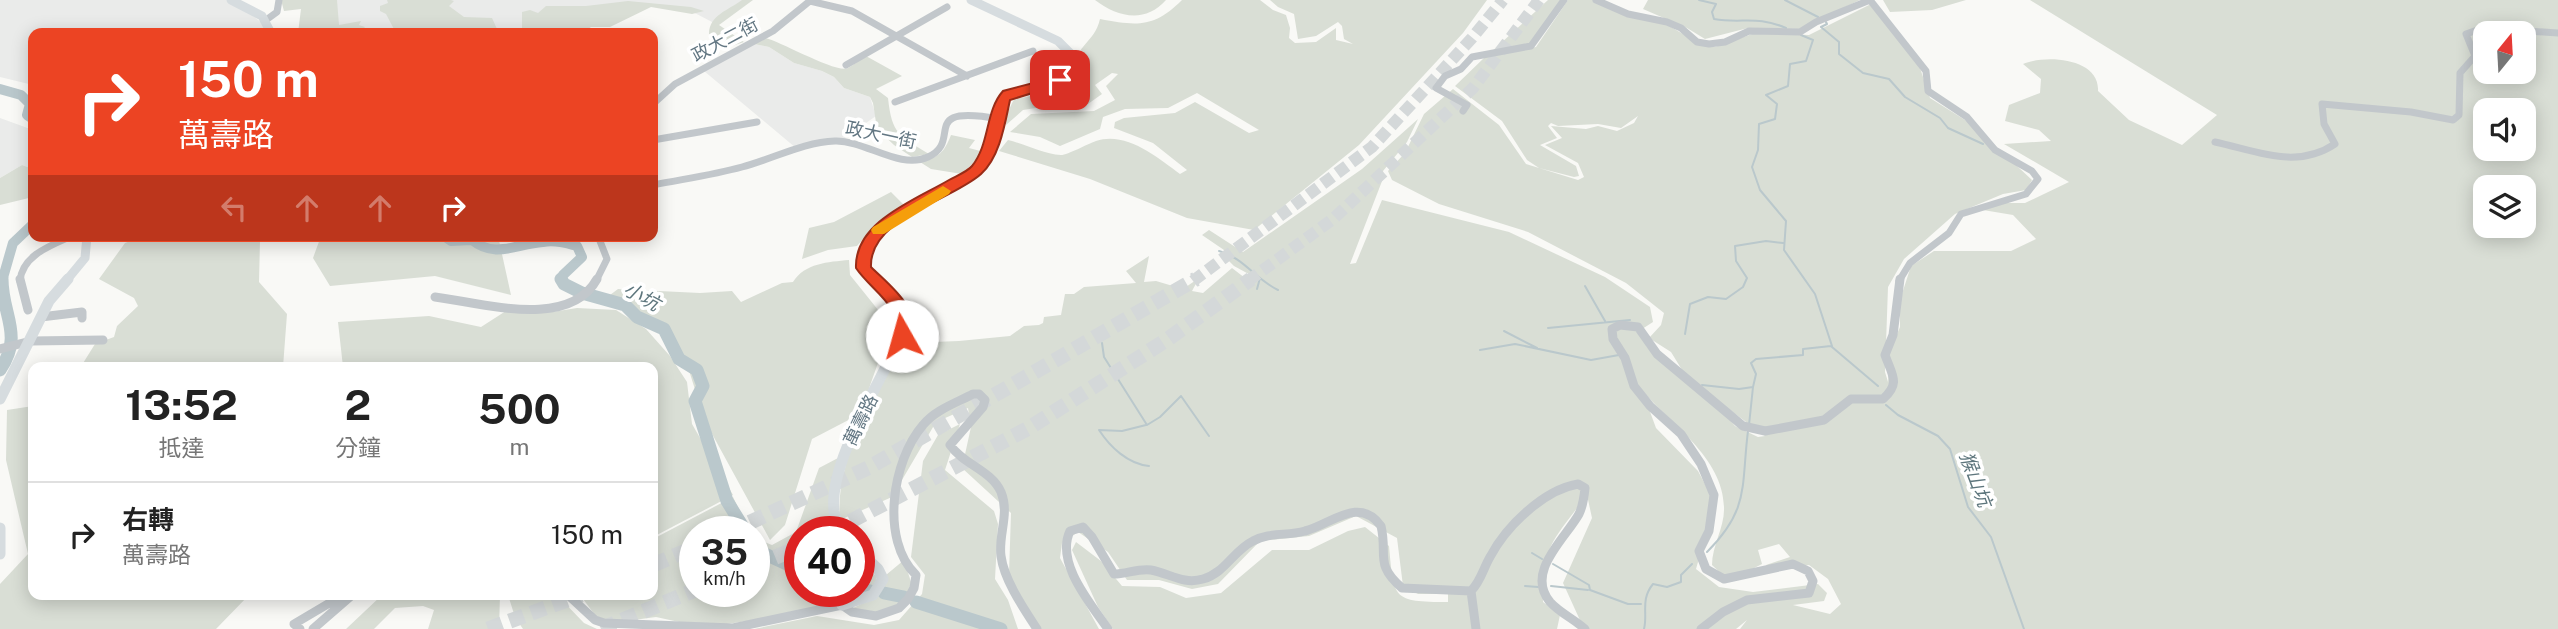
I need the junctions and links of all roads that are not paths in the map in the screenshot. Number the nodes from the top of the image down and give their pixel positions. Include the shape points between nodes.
1 (231, 0) edge
2 (279, 0) edge
3 (810, 0) edge
4 (971, 0) edge
5 (1564, 0) edge
6 (1596, 0) edge
7 (1870, 0) edge
8 (947, 7) dead end
9 (266, 20) junction
10 (269, 28) edge
11 (2558, 33) edge
12 (897, 36) junction
13 (1033, 51) dead end
14 (846, 65) dead end
15 (967, 76) junction
16 (658, 99) edge
17 (895, 102) dead end
18 (1463, 111) dead end
19 (999, 119) junction
20 (757, 122) dead end
21 (658, 139) edge
22 (2215, 142) dead end
23 (658, 184) edge
24 (61, 242) edge
25 (86, 242) edge
26 (600, 242) edge
27 (435, 297) dead end
28 (28, 310) dead end
29 (41, 317) junction
30 (82, 318) dead end
31 (103, 340) dead end
32 (27, 342) junction
33 (2, 348) edge
34 (0, 399) edge
35 (835, 516) edge
36 (0, 528) edge
37 (0, 554) edge
38 (875, 566) edge
39 (1471, 591) junction
40 (875, 592) edge
41 (335, 600) edge
42 (346, 600) edge
43 (573, 600) edge
44 (837, 607) edge
45 (843, 607) edge
46 (300, 629) edge
47 (313, 629) edge
48 (1037, 629) edge
49 (1108, 629) edge
50 (1476, 629) edge
51 (1585, 629) edge
52 (1701, 629) edge

1 - 9 street
2 - 9 street via 277,12
3 - 12 street, 政大二街 via 846,8
3 - 16 street, 政大二街 via 782,27 668,89
4 - 19 street, 萬壽路 via 1061,42 1074,58 1065,78 1008,94
5 - 18 street via 1531,46 1476,56 1439,81 1436,88 1466,105
6 - 7 street via 1628,14 1678,26 1702,43 1725,42 1749,31 1797,33
7 - 52 street via 1926,71 1928,90 1967,117 1995,150 2038,178 2026,194 1961,214 1949,233 1905,268 1898,284 1894,335 1885,355 1895,382 1892,391 1883,399 1851,399 1824,420 1777,430 1743,426 1651,348 1638,327 1612,329 1634,386 1681,434 1714,495 1709,531 1699,551 1706,569 1724,579 1793,565 1808,571 1813,581 1810,593 1740,602
8 - 12 street
9 - 10 street
11 - 22 street via 2483,28 2466,34 2475,57 2460,73 2459,116 2453,120 2322,104 2324,124 2335,144 2301,159 2281,159
12 - 14 street
12 - 15 street, 政大二街
13 - 15 street
15 - 17 street
19 - 23 street, 政大一街 via 955,116 947,124 939,149 923,159 906,159 851,142 828,142 741,168
19 - 35 street, 萬壽路 via 989,150 973,173 886,225 865,249 864,268 896,299 906,324 843,458
20 - 21 street
24 - 28 street via 24,266 20,275
25 - 29 street via 85,258 55,292
26 - 27 street via 607,259 592,289 568,305 541,310
29 - 30 street via 82,312
29 - 32 street
31 - 32 street
32 - 33 street
32 - 34 street
36 - 37 street
38 - 40 street via 883,579
39 - 49 street via 1402,588 1382,560 1384,530 1376,520 1353,512 1308,530 1255,539 1212,577 1179,582 1150,570 1114,574 1100,556 1095,538 1083,527 1075,528 1064,545 1066,560
39 - 50 street
39 - 51 street via 1481,582 1501,541 1524,517 1562,486 1578,484 1586,497 1550,551 1543,581 1548,599
41 - 46 street via 294,624
42 - 47 street
43 - 44 street via 604,623 705,628 733,628
45 - 48 street via 849,614 877,617 893,614 914,595 916,575 902,560 897,525 895,490 901,467 924,423 979,394 985,400 983,407 950,445 998,485 1006,512 1002,560

